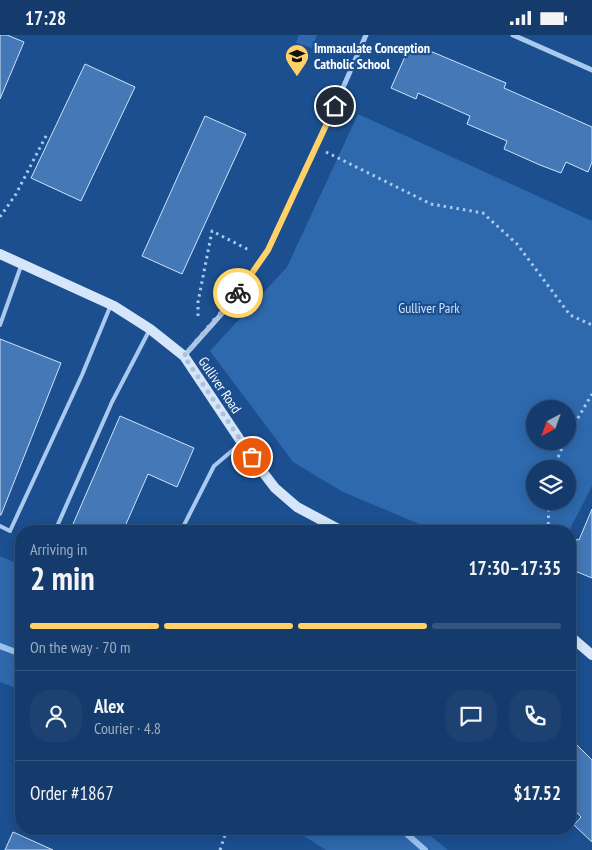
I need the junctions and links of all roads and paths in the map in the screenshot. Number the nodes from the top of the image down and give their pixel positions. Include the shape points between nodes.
1 (366, 35) edge
2 (513, 35) edge
3 (592, 70) edge
4 (47, 134) dead end
5 (316, 147) junction
6 (0, 217) edge
7 (249, 250) dead end
8 (0, 254) edge
9 (21, 263) junction
10 (111, 304) junction
11 (198, 316) dead end
12 (0, 325) edge
13 (592, 325) edge
14 (150, 329) junction
15 (184, 356) junction
16 (592, 394) edge
17 (576, 421) edge
18 (242, 442) junction
19 (549, 510) edge
20 (58, 525) edge
21 (184, 525) edge
22 (331, 525) edge
23 (548, 525) edge
24 (0, 526) edge
25 (576, 641) edge
26 (592, 655) edge
27 (225, 835) edge
28 (220, 850) edge

1 - 5 street
2 - 3 street
4 - 6 path via 16,194
5 - 13 path via 431,204 483,213 517,244 570,315
5 - 15 street via 258,265 234,300
7 - 11 path via 212,231
8 - 9 street, Gulliver Road
9 - 10 street, Gulliver Road
9 - 12 lane
10 - 14 street, Gulliver Road
10 - 24 lane via 10,531
14 - 15 street, Gulliver Road
14 - 20 lane via 112,402
15 - 18 street, Gulliver Road
16 - 17 path
18 - 21 lane via 214,466
18 - 22 street, Gulliver Road via 275,488 297,507
19 - 23 path
25 - 26 street
27 - 28 path

